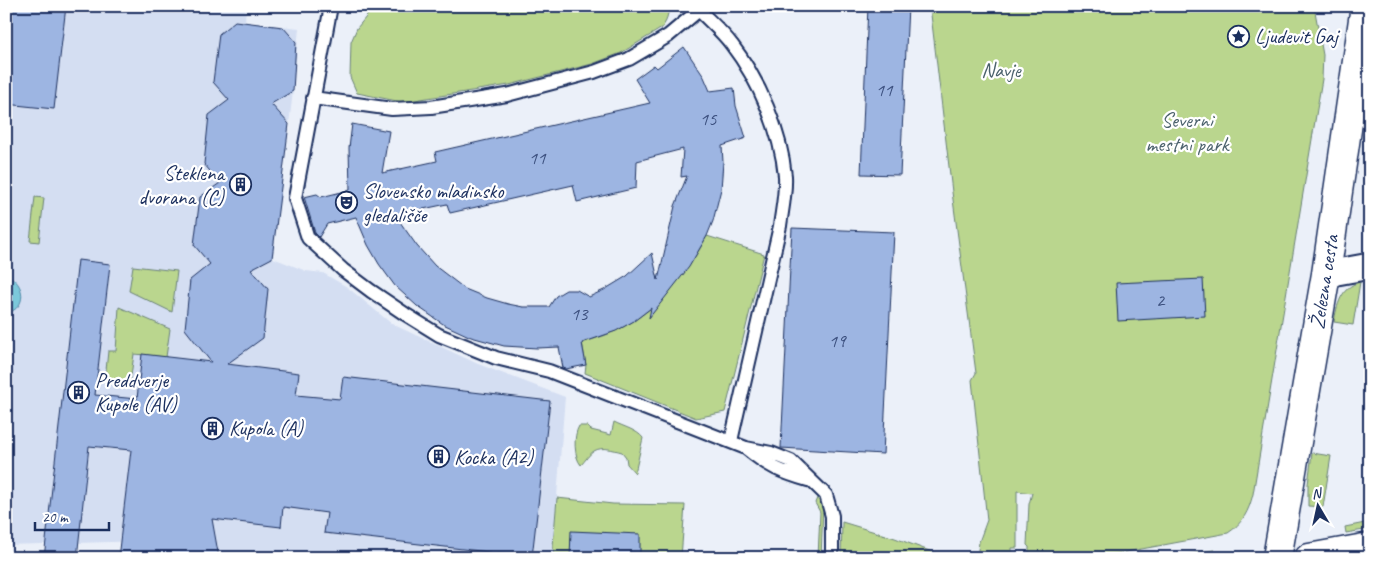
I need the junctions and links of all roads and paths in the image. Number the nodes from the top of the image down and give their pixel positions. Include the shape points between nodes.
1 (331, 6) edge
2 (1365, 6) edge
3 (697, 8) edge
4 (313, 98) junction
5 (1370, 266) edge
6 (1326, 274) junction
7 (731, 441) junction
8 (1370, 547) edge
9 (832, 558) edge
10 (1277, 558) edge
11 (1309, 558) edge

1 - 4 lane
2 - 6 street, Železna cesta
3 - 4 lane via 668,36 629,59 594,72 507,94 431,107 392,109
3 - 7 lane via 731,43 747,66 771,118 785,177 780,226
4 - 7 lane via 295,198 308,238 342,270 439,335 496,358 549,371
5 - 6 street
6 - 10 street, Železna cesta
7 - 9 lane via 791,461 826,495 832,516
8 - 11 street

